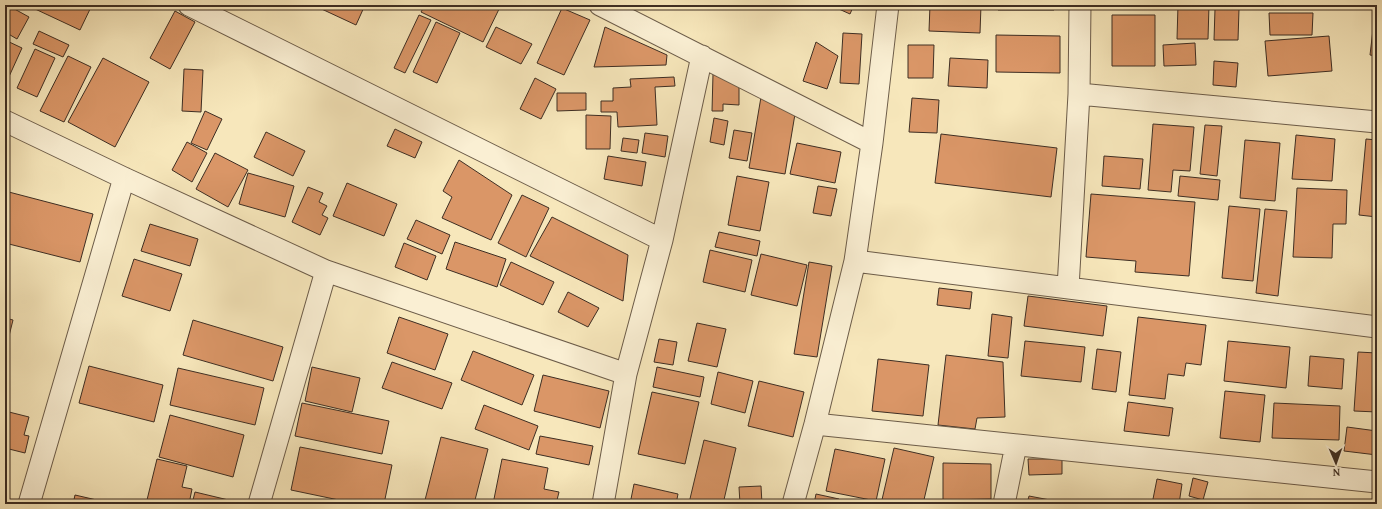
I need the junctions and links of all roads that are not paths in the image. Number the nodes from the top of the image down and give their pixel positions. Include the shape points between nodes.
1 (189, 5) edge
2 (600, 5) edge
3 (888, 5) edge
4 (1080, 5) edge
5 (702, 56) junction
6 (1079, 94) junction
7 (5, 121) edge
8 (1377, 122) edge
9 (872, 143) junction
10 (124, 178) junction
11 (662, 240) junction
12 (855, 261) junction
13 (326, 271) junction
14 (1068, 288) junction
15 (1377, 328) edge
16 (626, 374) junction
17 (816, 424) junction
18 (1016, 445) junction
19 (1377, 482) edge
20 (29, 504) edge
21 (259, 504) edge
22 (603, 504) edge
23 (793, 504) edge
24 (1004, 504) edge

1 - 11 street
2 - 5 street
3 - 9 street
4 - 6 street
5 - 9 street
5 - 11 street
6 - 8 street
6 - 14 street
7 - 10 street
9 - 12 street
10 - 13 street
10 - 20 street
11 - 16 street
12 - 14 street
12 - 17 street
13 - 16 street
13 - 21 street
14 - 15 street
16 - 22 street
17 - 18 street
17 - 23 street
18 - 19 street
18 - 24 street

